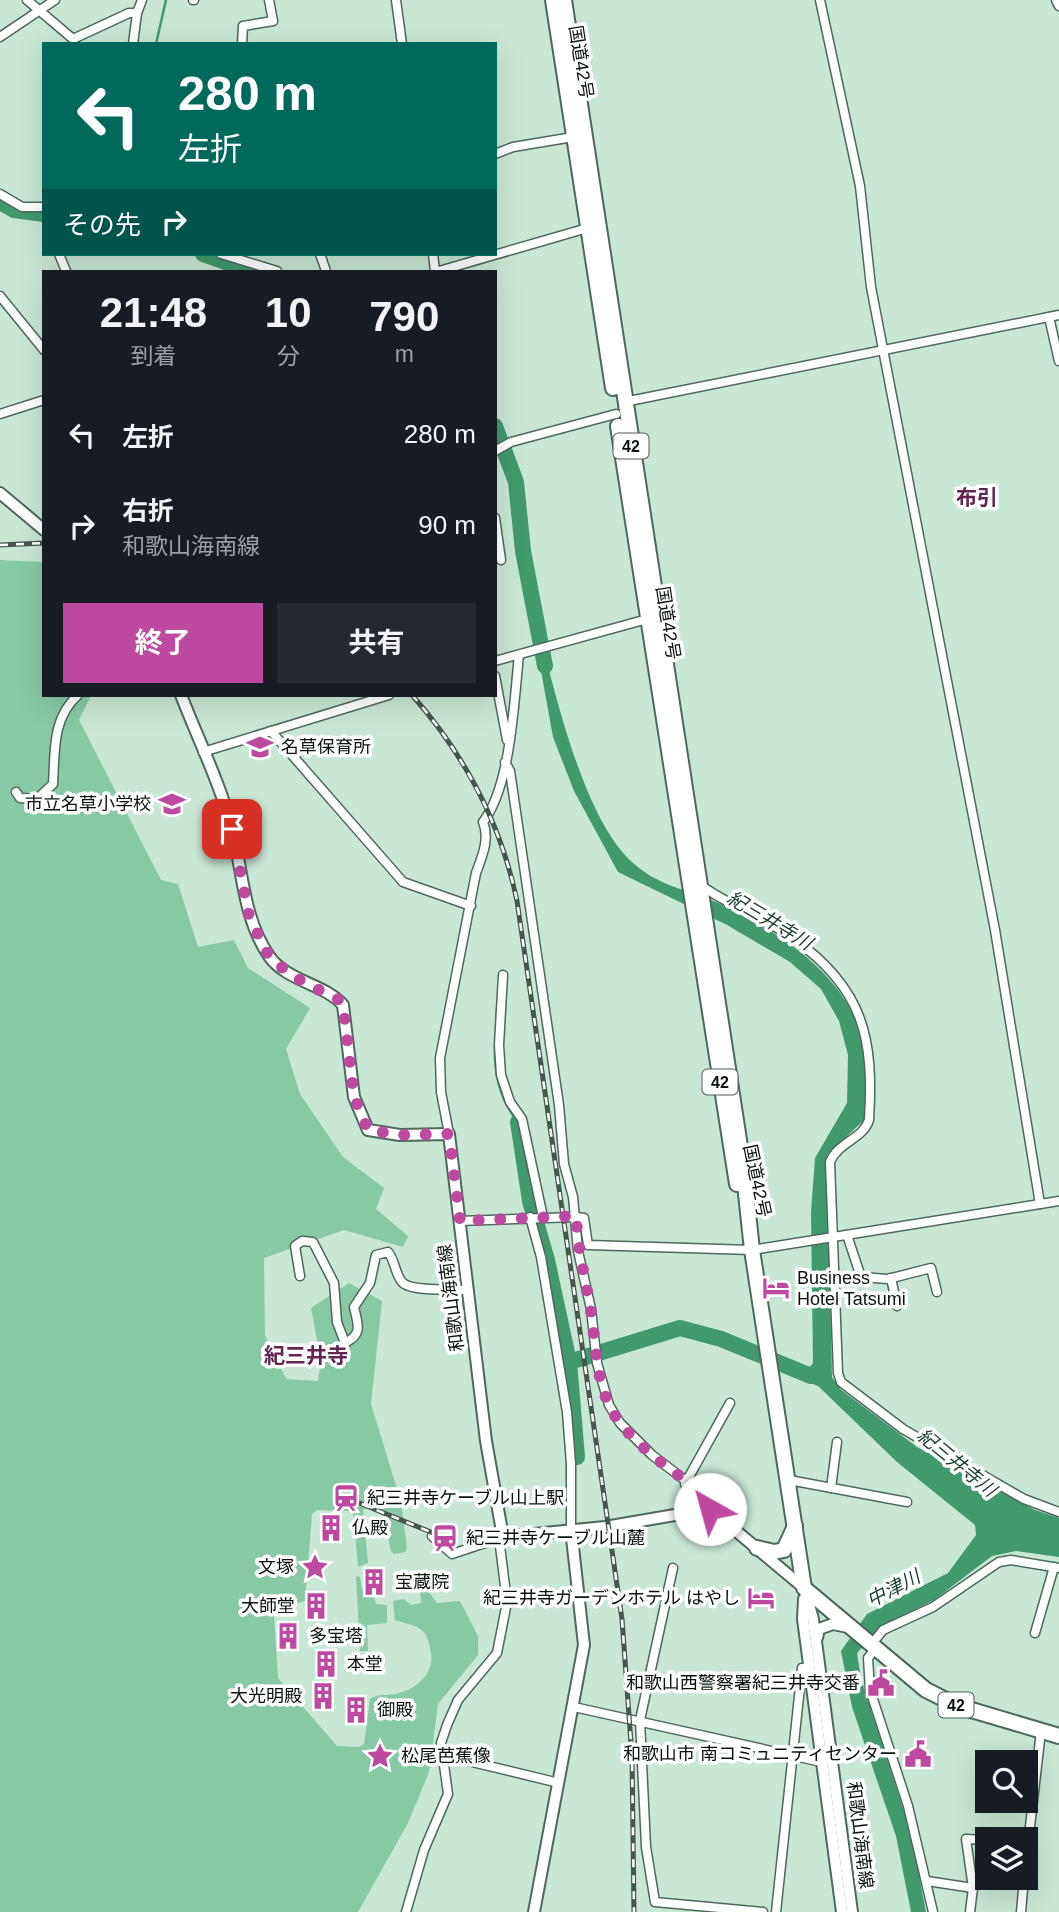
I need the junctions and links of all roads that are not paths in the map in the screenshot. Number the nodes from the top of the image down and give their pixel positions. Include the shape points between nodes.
1 (27, 0) edge
2 (55, 0) edge
3 (142, 0) edge
4 (269, 0) edge
5 (396, 0) edge
6 (552, 0) edge
7 (564, 0) edge
8 (820, 0) edge
9 (1056, 0) edge
10 (1059, 6) edge
11 (39, 10) junction
12 (137, 13) junction
13 (0, 37) edge
14 (133, 42) edge
15 (242, 42) edge
16 (402, 42) edge
17 (573, 137) junction
18 (497, 153) edge
19 (0, 194) edge
20 (42, 207) edge
21 (592, 227) junction
22 (497, 251) edge
23 (228, 256) edge
24 (472, 257) edge
25 (274, 270) edge
26 (440, 270) edge
27 (0, 296) edge
28 (1059, 315) edge
29 (1049, 317) junction
30 (42, 348) edge
31 (884, 350) junction
32 (1059, 361) edge
33 (42, 401) edge
34 (620, 408) junction
35 (0, 414) edge
36 (497, 450) edge
37 (0, 493) edge
38 (42, 527) edge
39 (497, 532) edge
40 (501, 560) dead end
41 (653, 618) junction
42 (519, 655) junction
43 (497, 660) edge
44 (497, 686) edge
45 (76, 697) edge
46 (182, 697) edge
47 (382, 697) edge
48 (271, 731) junction
49 (508, 743) junction
50 (203, 752) junction
51 (505, 762) junction
52 (16, 792) dead end
53 (695, 884) junction
54 (471, 906) junction
55 (503, 975) dead end
56 (449, 1134) junction
57 (1059, 1201) edge
58 (1040, 1204) junction
59 (576, 1216) junction
60 (530, 1217) junction
61 (543, 1217) junction
62 (460, 1221) junction
63 (847, 1235) junction
64 (831, 1238) junction
65 (752, 1250) junction
66 (300, 1276) dead end
67 (891, 1278) junction
68 (468, 1290) junction
69 (937, 1292) dead end
70 (897, 1306) dead end
71 (730, 1404) dead end
72 (837, 1441) dead end
73 (685, 1479) junction
74 (789, 1480) junction
75 (831, 1488) junction
76 (907, 1502) dead end
77 (708, 1509) junction
78 (1059, 1512) edge
79 (796, 1524) junction
80 (570, 1530) junction
81 (432, 1536) dead end
82 (501, 1538) junction
83 (757, 1548) junction
84 (1056, 1567) edge
85 (673, 1568) dead end
86 (804, 1588) junction
87 (851, 1628) junction
88 (1035, 1633) dead end
89 (871, 1646) junction
90 (817, 1647) junction
91 (810, 1667) junction
92 (574, 1707) junction
93 (640, 1720) junction
94 (1041, 1731) junction
95 (1059, 1736) edge
96 (443, 1755) junction
97 (793, 1755) junction
98 (827, 1760) junction
99 (559, 1783) junction
100 (1029, 1827) edge
101 (975, 1839) edge
102 (927, 1881) junction
103 (973, 1888) junction
104 (1023, 1890) edge
105 (406, 1912) edge
106 (534, 1912) edge
107 (763, 1912) edge
108 (776, 1912) edge
109 (842, 1912) edge
110 (852, 1912) edge
111 (933, 1912) edge
112 (970, 1912) edge
113 (1021, 1912) edge

1 - 11 street
2 - 11 street
3 - 12 street
4 - 15 street via 272,20 243,26
5 - 16 street
6 - 17 highway, 国道42号 / 42
7 - 21 highway, 国道42号 / 42
8 - 31 street via 860,186 871,287
9 - 10 street
11 - 12 street via 73,39
11 - 13 street
12 - 14 street
17 - 18 street
17 - 21 highway, 国道42号 / 42
19 - 20 street via 22,206
21 - 22 street
21 - 34 highway, 国道42号 / 42
23 - 25 street
24 - 26 street
27 - 30 street
28 - 29 street
29 - 31 street
29 - 32 street
31 - 34 street
31 - 58 street via 995,930
33 - 35 street
34 - 36 street
34 - 41 highway, 国道42号 / 42
37 - 38 main road
39 - 40 street
41 - 42 street
41 - 53 highway, 国道42号 / 42
42 - 43 street
42 - 49 street
44 - 49 street
45 - 52 street via 65,707 58,725 52,784 37,799 20,799
46 - 50 main road
47 - 48 street
48 - 50 street
48 - 54 street via 403,882
49 - 51 street
50 - 56 main road via 232,829 257,936 270,959 343,1005 354,1097 368,1130
51 - 54 street via 493,806 483,822 484,849
51 - 59 street via 546,1013 564,1164
53 - 64 street via 794,938 841,982 865,1027 869,1120 867,1127 831,1157
53 - 65 highway, 国道42号 / 42 via 743,1166
54 - 56 street via 440,1058
55 - 61 street via 500,1074 522,1119
56 - 62 main road, 和歌山海南線
57 - 58 street
58 - 63 street
59 - 61 street
59 - 65 street via 584,1218 588,1245
59 - 73 street via 594,1348 609,1405 652,1455
60 - 61 street
60 - 62 street
60 - 80 street via 541,1257 566,1412
62 - 68 main road, 和歌山海南線
63 - 64 street
63 - 67 street via 861,1277
64 - 65 street
64 - 78 street via 841,1382 903,1429 1024,1499
65 - 74 highway, 国道42号 / 42
66 - 68 street via 295,1246 313,1242 334,1283 337,1322 345,1343 360,1331 354,1307 370,1283 376,1255 381,1252 392,1256 401,1281 410,1287
67 - 69 street via 930,1268
67 - 70 street
68 - 82 main road, 和歌山海南線
71 - 73 street
72 - 75 street
73 - 77 street via 685,1485
74 - 75 street
74 - 79 highway, 国道42号 / 42
75 - 76 street
77 - 80 main road
77 - 83 main road
79 - 83 highway via 784,1550
79 - 86 highway, 国道42号 / 42
80 - 82 main road
80 - 92 main road via 584,1646
81 - 82 street via 452,1554
82 - 96 street via 508,1602 497,1653 452,1712 441,1743
83 - 86 main road
84 - 88 street
84 - 89 street via 999,1562 933,1607 883,1630
85 - 93 street
86 - 87 highway, 42
86 - 90 main road, 和歌山海南線
86 - 91 main road, 和歌山海南線
87 - 89 highway, 42
87 - 90 main road via 822,1627
89 - 94 highway, 42 via 935,1696
89 - 102 street via 870,1690
90 - 98 main road, 和歌山海南線
91 - 97 street via 802,1668
91 - 98 main road, 和歌山海南線
92 - 93 street
92 - 99 main road
93 - 97 street
93 - 107 street via 646,1847 655,1902
94 - 95 highway, 42
94 - 100 street
96 - 99 street
96 - 105 street via 448,1794 424,1850
97 - 98 street
97 - 108 street
98 - 109 main road, 和歌山海南線
98 - 110 main road, 和歌山海南線
99 - 106 main road
101 - 103 street via 966,1839
102 - 103 street
102 - 111 street
103 - 112 street
104 - 113 street

